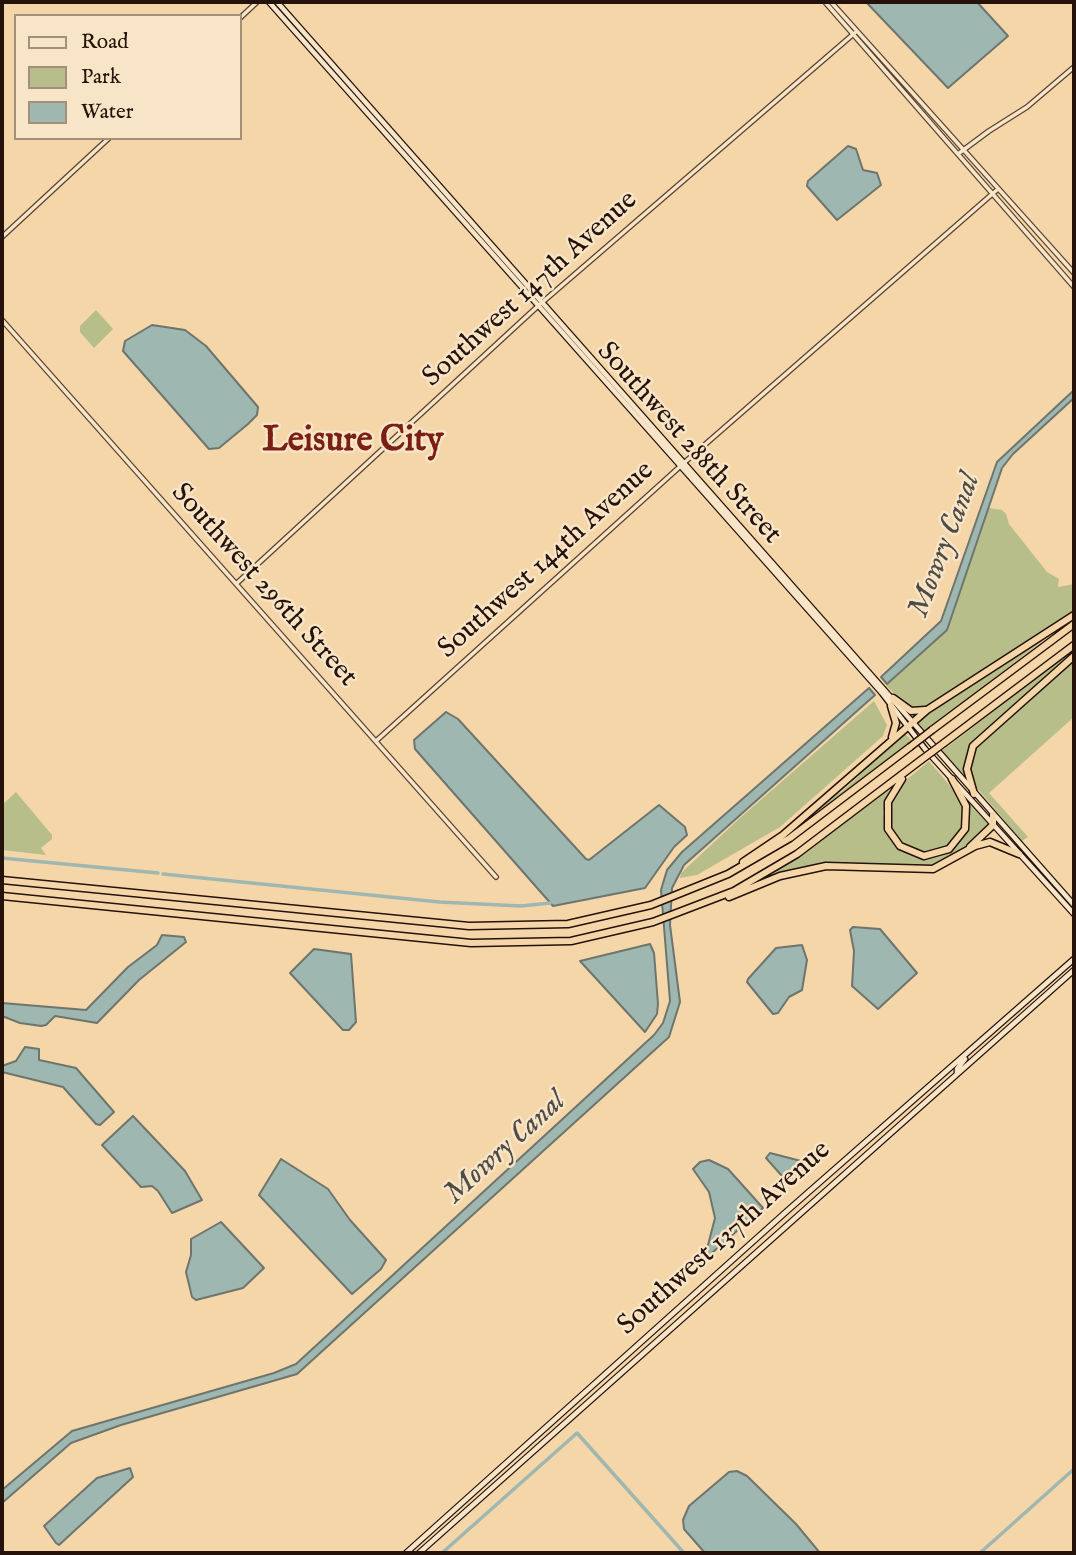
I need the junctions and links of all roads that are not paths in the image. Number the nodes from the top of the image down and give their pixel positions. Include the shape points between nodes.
1 (257, 2) edge
2 (270, 2) edge
3 (277, 2) edge
4 (825, 2) edge
5 (831, 2) edge
6 (242, 16) edge
7 (855, 33) junction
8 (879, 55) junction
9 (874, 60) junction
10 (1074, 67) edge
11 (928, 110) junction
12 (923, 114) junction
13 (107, 140) edge
14 (964, 150) junction
15 (958, 154) junction
16 (998, 188) junction
17 (992, 193) junction
18 (2, 237) edge
19 (1053, 250) junction
20 (1046, 255) junction
21 (1074, 274) edge
22 (1073, 284) edge
23 (540, 304) junction
24 (2, 320) edge
25 (683, 464) junction
26 (236, 584) junction
27 (1074, 615) edge
28 (1074, 624) edge
29 (1074, 645) edge
30 (1074, 656) edge
31 (892, 702) junction
32 (927, 710) junction
33 (910, 726) junction
34 (892, 738) junction
35 (376, 741) junction
36 (912, 767) junction
37 (952, 779) junction
38 (974, 794) junction
39 (993, 815) junction
40 (993, 825) junction
41 (967, 851) junction
42 (1019, 854) junction
43 (496, 877) dead end
44 (2, 880) edge
45 (707, 884) junction
46 (2, 896) edge
47 (1074, 905) edge
48 (685, 912) junction
49 (1074, 914) edge
50 (1074, 960) edge
51 (1074, 970) edge
52 (989, 1034) junction
53 (957, 1074) junction
54 (870, 1138) junction
55 (876, 1145) junction
56 (555, 1418) junction
57 (561, 1425) junction
58 (485, 1481) junction
59 (491, 1488) junction
60 (406, 1553) edge
61 (419, 1553) edge

1 - 6 street
2 - 23 main road, Southwest 288th Street
3 - 23 main road, Southwest 288th Street
4 - 7 street
5 - 7 street
7 - 8 street
7 - 9 street
7 - 23 street, Southwest 147th Avenue
8 - 9 street
8 - 11 street
9 - 12 street
10 - 14 street via 1027,107
11 - 12 street
11 - 14 street
12 - 15 street
13 - 18 street
14 - 15 street
14 - 16 street
15 - 17 street
16 - 17 street, Southwest 144th Avenue
16 - 19 street
17 - 20 street
17 - 25 street, Southwest 144th Avenue
19 - 20 street
19 - 21 street
20 - 22 street
23 - 25 main road, Southwest 288th Street
23 - 26 street, Southwest 147th Avenue
24 - 26 street, Southwest 296th Street
25 - 31 main road, Southwest 288th Street
25 - 35 street, Southwest 144th Avenue
26 - 35 street, Southwest 296th Street
27 - 32 highway
28 - 45 highway, bridge via 789,838
29 - 36 highway, bridge
30 - 38 highway via 973,746 967,769
31 - 32 highway via 911,711
31 - 33 main road, Southwest 288th Street
31 - 34 highway via 896,723
32 - 33 highway
33 - 34 highway
33 - 37 main road, Southwest 288th Street
33 - 38 main road, Southwest 288th Street
34 - 45 highway via 783,835
35 - 43 street, Southwest 296th Street
36 - 37 highway via 892,791 886,816 895,841 919,855 949,849 965,829 966,806
36 - 48 highway via 797,854 734,891
37 - 40 main road, Southwest 288th Street
38 - 39 main road, Southwest 288th Street
39 - 40 highway
39 - 47 main road, Southwest 288th Street
40 - 41 highway
40 - 42 main road, Southwest 288th Street
41 - 42 highway via 990,842
41 - 48 highway via 945,865 919,870 826,866 798,871
42 - 49 main road, Southwest 288th Street
44 - 45 highway via 469,926 568,924 651,905
46 - 48 highway via 471,943 571,941
50 - 52 main road, Southwest 137th Avenue
51 - 53 main road, Southwest 137th Avenue
52 - 53 main road via 958,1065
52 - 54 main road, Southwest 137th Avenue
53 - 55 main road, Southwest 137th Avenue
54 - 55 main road
54 - 56 main road, Southwest 137th Avenue
55 - 57 main road, Southwest 137th Avenue
56 - 57 main road
56 - 58 main road, Southwest 137th Avenue
57 - 59 main road, Southwest 137th Avenue
58 - 59 main road
58 - 60 main road, Southwest 137th Avenue
59 - 61 main road, Southwest 137th Avenue

